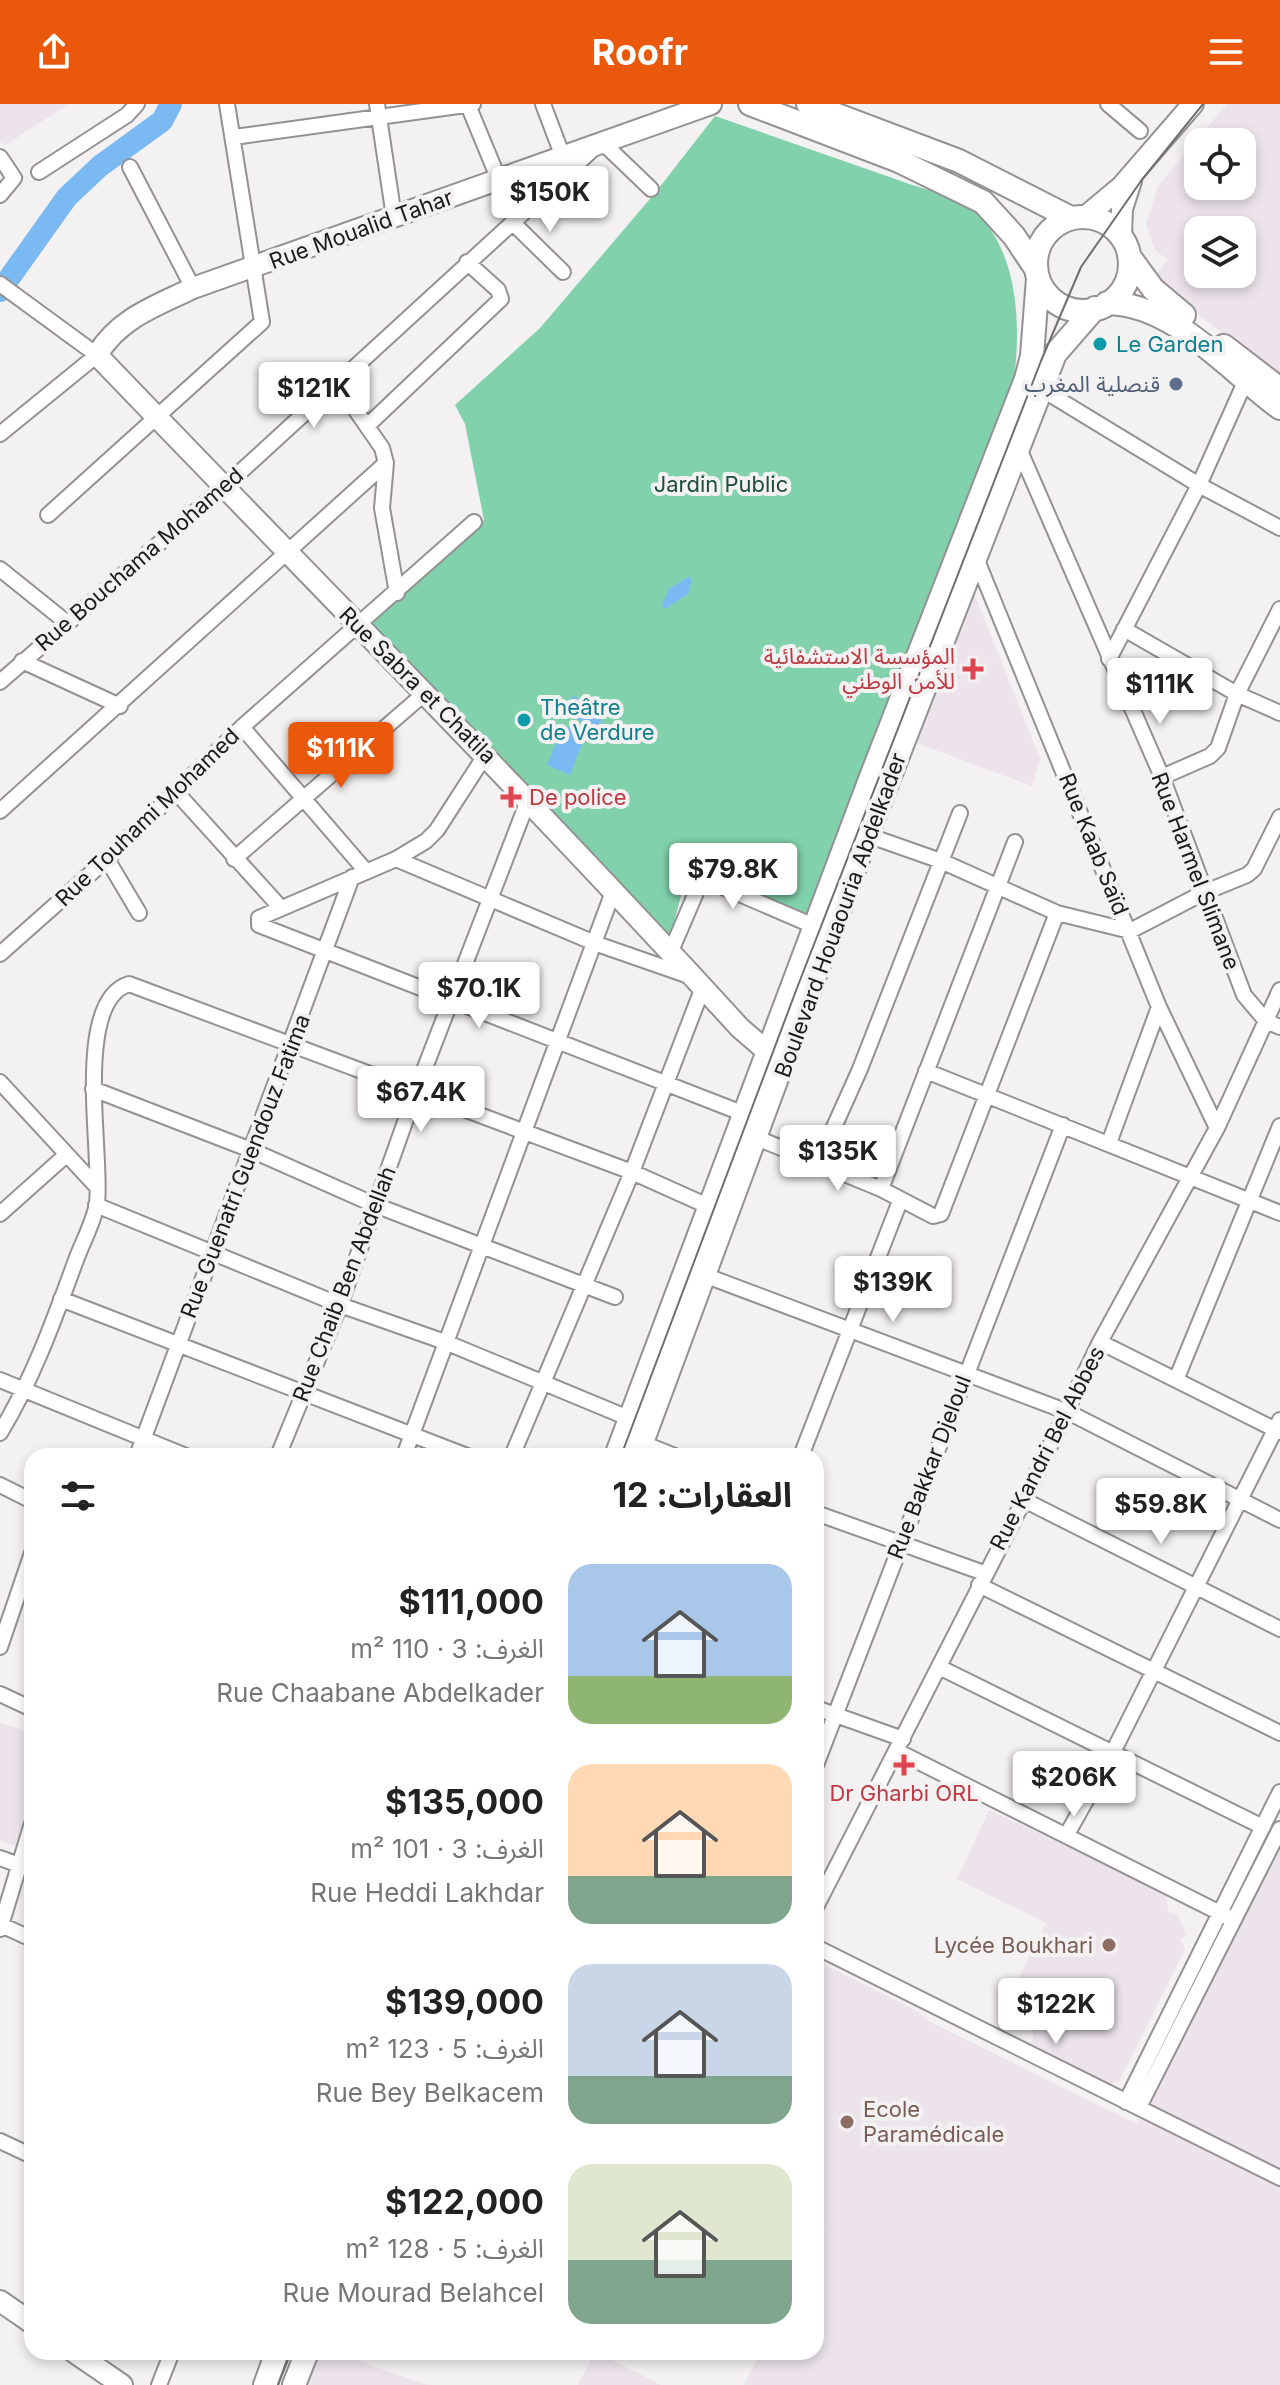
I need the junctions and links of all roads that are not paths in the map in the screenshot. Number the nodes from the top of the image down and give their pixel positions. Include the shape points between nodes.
1 (227, 104) edge
2 (470, 104) edge
3 (543, 104) edge
4 (711, 104) edge
5 (750, 104) edge
6 (1108, 104) edge
7 (1193, 104) edge
8 (128, 108) edge
9 (378, 110) edge
10 (817, 113) edge
11 (1140, 131) dead end
12 (234, 137) junction
13 (600, 144) junction
14 (886, 146) junction
15 (0, 157) edge
16 (563, 157) junction
17 (130, 167) dead end
18 (1139, 168) junction
19 (39, 172) dead end
20 (499, 180) junction
21 (651, 189) dead end
22 (0, 195) edge
23 (394, 217) junction
24 (1078, 217) junction
25 (512, 222) junction
26 (1125, 246) junction
27 (467, 262) junction
28 (256, 267) junction
29 (563, 272) dead end
30 (1037, 273) junction
31 (0, 284) edge
32 (193, 288) junction
33 (1101, 306) junction
34 (97, 355) junction
35 (1039, 382) junction
36 (1245, 382) junction
37 (337, 383) junction
38 (1280, 389) edge
39 (1280, 408) edge
40 (156, 416) junction
41 (367, 426) junction
42 (0, 434) edge
43 (1020, 451) junction
44 (386, 463) junction
45 (1199, 485) junction
46 (225, 486) junction
47 (48, 515) dead end
48 (474, 522) dead end
49 (1280, 528) edge
50 (287, 548) junction
51 (976, 558) junction
52 (0, 569) edge
53 (397, 593) junction
54 (1280, 609) edge
55 (66, 622) junction
56 (356, 625) junction
57 (1124, 629) junction
58 (1109, 659) junction
59 (22, 661) junction
60 (0, 682) edge
61 (425, 693) junction
62 (1237, 694) junction
63 (120, 706) junction
64 (1280, 713) edge
65 (242, 727) junction
66 (486, 754) junction
67 (1162, 777) junction
68 (177, 793) junction
69 (303, 798) junction
70 (529, 798) junction
71 (0, 811) edge
72 (960, 813) dead end
73 (1280, 817) edge
74 (867, 835) junction
75 (1015, 842) dead end
76 (107, 859) junction
77 (234, 859) junction
78 (396, 859) junction
79 (941, 861) junction
80 (359, 873) junction
81 (999, 886) junction
82 (614, 889) junction
83 (1203, 893) junction
84 (490, 900) junction
85 (281, 908) junction
86 (139, 913) dead end
87 (1057, 913) junction
88 (816, 927) junction
89 (1130, 931) junction
90 (597, 944) junction
91 (326, 950) junction
92 (671, 951) junction
93 (0, 954) edge
94 (698, 982) junction
95 (1280, 990) edge
96 (451, 1000) junction
97 (1159, 1007) junction
98 (1273, 1024) edge
99 (558, 1040) junction
100 (293, 1044) junction
101 (777, 1056) junction
102 (926, 1071) junction
103 (666, 1081) junction
104 (0, 1082) edge
105 (93, 1089) junction
106 (416, 1091) junction
107 (985, 1093) junction
108 (747, 1115) junction
109 (1063, 1125) junction
110 (1280, 1126) edge
111 (1217, 1128) junction
112 (523, 1133) junction
113 (757, 1138) junction
114 (1109, 1143) junction
115 (251, 1150) junction
116 (65, 1156) junction
117 (817, 1165) junction
118 (632, 1172) junction
119 (1192, 1175) junction
120 (97, 1187) junction
121 (881, 1189) junction
122 (900, 1201) junction
123 (1249, 1201) junction
124 (96, 1205) junction
125 (375, 1205) junction
126 (710, 1207) junction
127 (1280, 1213) edge
128 (0, 1214) edge
129 (483, 1244) junction
130 (214, 1255) junction
131 (704, 1275) junction
132 (583, 1284) junction
133 (615, 1297) dead end
134 (61, 1299) junction
135 (340, 1305) junction
136 (853, 1328) junction
137 (445, 1342) junction
138 (1100, 1342) junction
139 (176, 1346) junction
140 (965, 1372) junction
141 (0, 1380) edge
142 (541, 1380) junction
143 (1176, 1380) junction
144 (27, 1389) junction
145 (302, 1393) junction
146 (1068, 1412) junction
147 (1278, 1427) edge
148 (0, 1433) edge
149 (412, 1434) junction
150 (633, 1439) edge
151 (143, 1440) junction
152 (140, 1448) edge
153 (164, 1448) edge
154 (281, 1448) edge
155 (407, 1448) edge
156 (447, 1448) edge
157 (515, 1448) edge
158 (655, 1448) edge
159 (804, 1448) edge
160 (0, 1485) edge
161 (24, 1497) edge
162 (1024, 1500) junction
163 (1241, 1500) junction
164 (824, 1516) edge
165 (1280, 1520) edge
166 (899, 1544) junction
167 (24, 1575) edge
168 (982, 1579) junction
169 (1198, 1586) junction
170 (1280, 1629) edge
171 (3, 1631) edge
172 (0, 1647) edge
173 (939, 1667) junction
174 (1155, 1669) junction
175 (0, 1694) edge
176 (24, 1705) edge
177 (824, 1711) edge
178 (836, 1715) junction
179 (1280, 1733) edge
180 (824, 1745) edge
181 (900, 1745) junction
182 (1112, 1754) junction
183 (1280, 1792) edge
184 (1263, 1827) junction
185 (1280, 1829) edge
186 (1066, 1836) junction
187 (24, 1849) edge
188 (0, 1858) edge
189 (19, 1865) junction
190 (1244, 1865) junction
191 (1258, 1872) junction
192 (824, 1892) edge
193 (1220, 1913) junction
194 (1234, 1920) junction
195 (1, 1927) edge
196 (24, 1936) edge
197 (824, 1951) edge
198 (1132, 2105) junction
199 (0, 2141) edge
200 (24, 2152) edge
201 (1280, 2178) edge
202 (0, 2301) edge
203 (24, 2318) edge
204 (86, 2360) edge
205 (169, 2360) edge
206 (274, 2360) edge
207 (304, 2360) edge
208 (122, 2385) edge
209 (159, 2385) edge
210 (265, 2385) edge
211 (294, 2385) edge

1 - 12 street
2 - 9 street
2 - 20 street
3 - 16 street
4 - 13 street, Rue Moualid Tahar
5 - 10 main road
6 - 11 street
7 - 18 street
8 - 19 street
9 - 12 street
9 - 23 street
10 - 14 main road
12 - 28 street
13 - 16 street, Rue Moualid Tahar
13 - 21 street
13 - 25 street, Rue Bouchama Mohamed
14 - 24 main road via 959,161
14 - 30 main road via 983,202 1014,236
15 - 22 street via 14,180
16 - 20 street, Rue Moualid Tahar
17 - 32 street
18 - 24 street via 1107,201
18 - 26 street via 1122,209
20 - 23 street, Rue Moualid Tahar
23 - 28 street, Rue Moualid Tahar
24 - 26 main road via 1109,225
24 - 30 main road via 1059,223 1041,243
25 - 27 street, Rue Bouchama Mohamed
25 - 29 street
26 - 33 main road via 1127,277
26 - 38 main road via 1161,297
27 - 37 street, Rue Bouchama Mohamed
27 - 41 street via 501,299
28 - 32 street, Rue Moualid Tahar
28 - 40 street via 262,322
30 - 33 main road via 1056,302 1079,310
30 - 35 main road via 1034,345
31 - 34 street
32 - 34 street, Rue Moualid Tahar via 129,319
33 - 35 main road via 1061,344
33 - 36 main road via 1130,303 1160,314
34 - 40 street, Rue Sabra et Chatila
34 - 42 street
35 - 43 main road, Boulevard Houaouria Abdelkader
35 - 45 street
35 - 88 main road, Boulevard Houaouria Abdelkader
36 - 39 main road
36 - 45 street
37 - 41 street
37 - 46 street, Rue Bouchama Mohamed
40 - 46 street, Rue Sabra et Chatila
40 - 47 street
41 - 44 street
43 - 51 main road, Boulevard Houaouria Abdelkader
43 - 58 street, Rue Harmel Slimane
44 - 50 street
44 - 53 street via 381,493
45 - 49 street
45 - 57 street
46 - 50 street, Rue Sabra et Chatila
46 - 55 street, Rue Bouchama Mohamed
48 - 53 street, Rue Touhami Mohamed
50 - 56 street, Rue Sabra et Chatila
50 - 63 street
51 - 74 main road, Boulevard Houaouria Abdelkader
51 - 89 street, Rue Kaab Saïd
52 - 55 street
53 - 56 street, Rue Touhami Mohamed
54 - 62 street
55 - 59 street, Rue Bouchama Mohamed
56 - 61 street, Rue Sabra et Chatila
56 - 65 street, Rue Touhami Mohamed
57 - 58 street
57 - 62 street
58 - 67 street, Rue Harmel Slimane
59 - 60 street, Rue Bouchama Mohamed
59 - 63 street
61 - 66 street, Rue Sabra et Chatila
61 - 69 street
62 - 64 street
62 - 67 street via 1214,752
63 - 71 street
65 - 68 street, Rue Touhami Mohamed
65 - 69 street
66 - 70 street, Rue Sabra et Chatila
66 - 78 street via 437,830
67 - 83 street, Rue Harmel Slimane
68 - 76 street, Rue Touhami Mohamed
68 - 77 street
69 - 77 street
69 - 80 street
70 - 82 street, Rue Sabra et Chatila
70 - 84 street, Rue Chaib Ben Abdellah
72 - 79 street
73 - 83 street via 1254,869
74 - 79 street
74 - 101 main road, Boulevard Houaouria Abdelkader
75 - 81 street
76 - 86 street
76 - 93 street, Rue Touhami Mohamed
77 - 85 street
78 - 80 street
78 - 84 street
79 - 81 street
79 - 117 street
80 - 85 street
80 - 91 street, Rue Guenatri Guendouz Fatima
81 - 87 street
81 - 102 street
82 - 90 street
82 - 92 street, Rue Sabra et Chatila
83 - 89 street
83 - 98 street, Rue Harmel Slimane via 1244,995
84 - 90 street
84 - 96 street, Rue Chaib Ben Abdellah
85 - 91 street via 259,918 262,927
87 - 89 street
87 - 107 street
88 - 92 street via 714,883 704,884
88 - 101 main road, Boulevard Houaouria Abdelkader
89 - 97 street, Rue Kaab Saïd
90 - 94 street
90 - 99 street
91 - 96 street
91 - 100 street, Rue Guenatri Guendouz Fatima
92 - 94 street, Rue Sabra et Chatila
94 - 101 street, Rue Sabra et Chatila
94 - 103 street
95 - 98 street, Rue Kandri Bel Abbes
96 - 99 street
96 - 106 street, Rue Chaib Ben Abdellah
97 - 111 street, Rue Kaab Saïd
97 - 114 street
98 - 111 street, Rue Kandri Bel Abbes
99 - 103 street
99 - 112 street
100 - 105 street via 129,984 115,993 99,1026
100 - 106 street
100 - 115 street, Rue Guenatri Guendouz Fatima
101 - 108 main road, Boulevard Houaouria Abdelkader
101 - 113 main road, Boulevard Houaouria Abdelkader
102 - 107 street
102 - 121 street
103 - 108 street
103 - 118 street
104 - 116 street
105 - 115 street
105 - 120 street
106 - 112 street
106 - 125 street, Rue Chaib Ben Abdellah
107 - 109 street
107 - 122 street via 941,1214 933,1216
108 - 126 main road, Boulevard Houaouria Abdelkader
109 - 114 street
109 - 140 street, Rue Bakkar Djeloul
110 - 123 street
111 - 119 street, Rue Kandri Bel Abbes
112 - 118 street
112 - 129 street
113 - 117 street
113 - 131 main road, Boulevard Houaouria Abdelkader
114 - 119 street
115 - 125 street
115 - 130 street, Rue Guenatri Guendouz Fatima
116 - 120 street
116 - 128 street
117 - 121 street
118 - 126 street
118 - 132 street
119 - 123 street
119 - 138 street, Rue Kandri Bel Abbes
120 - 124 street
121 - 122 street
122 - 136 street
123 - 127 street
123 - 143 street
124 - 130 street
124 - 134 street
125 - 129 street
125 - 135 street, Rue Chaib Ben Abdellah
126 - 150 main road, Boulevard Houaouria Abdelkader
129 - 132 street
129 - 137 street
130 - 135 street
130 - 139 street, Rue Guenatri Guendouz Fatima
131 - 136 street
131 - 150 main road, Boulevard Houaouria Abdelkader
132 - 133 street
132 - 142 street
134 - 139 street
134 - 144 street
135 - 137 street
135 - 145 street, Rue Chaib Ben Abdellah
136 - 140 street
136 - 159 street
137 - 142 street
137 - 149 street
138 - 143 street
138 - 146 street, Rue Kandri Bel Abbes
139 - 145 street
139 - 151 street, Rue Guenatri Guendouz Fatima
140 - 146 street
140 - 166 street, Rue Bakkar Djeloul
141 - 144 street
142 - 150 street
142 - 157 street
143 - 147 street
144 - 148 street
144 - 151 street
145 - 149 street
145 - 154 street, Rue Chaib Ben Abdellah
146 - 162 street, Rue Kandri Bel Abbes
146 - 163 street
147 - 163 street
149 - 155 street
149 - 156 street
150 - 158 street
151 - 152 street, Rue Guenatri Guendouz Fatima
151 - 153 street
160 - 161 street
162 - 168 street, Rue Kandri Bel Abbes
162 - 169 street
163 - 165 street
163 - 169 street
164 - 166 street
166 - 168 street
166 - 178 street, Rue Bakkar Djeloul
167 - 171 street
168 - 173 street, Rue Kandri Bel Abbes
168 - 174 street
169 - 170 street
169 - 174 street
171 - 172 street
173 - 181 street, Rue Kandri Bel Abbes
173 - 182 street
174 - 179 street
174 - 182 street
175 - 176 street
177 - 178 street
178 - 180 street, Rue Bakkar Djeloul
178 - 181 street
181 - 186 street
181 - 192 street, Rue Kandri Bel Abbes
182 - 184 street
182 - 186 street
183 - 184 street
184 - 190 street
185 - 191 street
186 - 193 street
187 - 189 street
188 - 189 street
189 - 195 street
190 - 191 street
190 - 193 street
191 - 194 street
193 - 194 street
193 - 198 street
194 - 198 street
195 - 196 street
197 - 198 street
198 - 201 street
199 - 200 street
202 - 203 street
204 - 208 street
205 - 209 street
206 - 210 main road
207 - 211 main road

